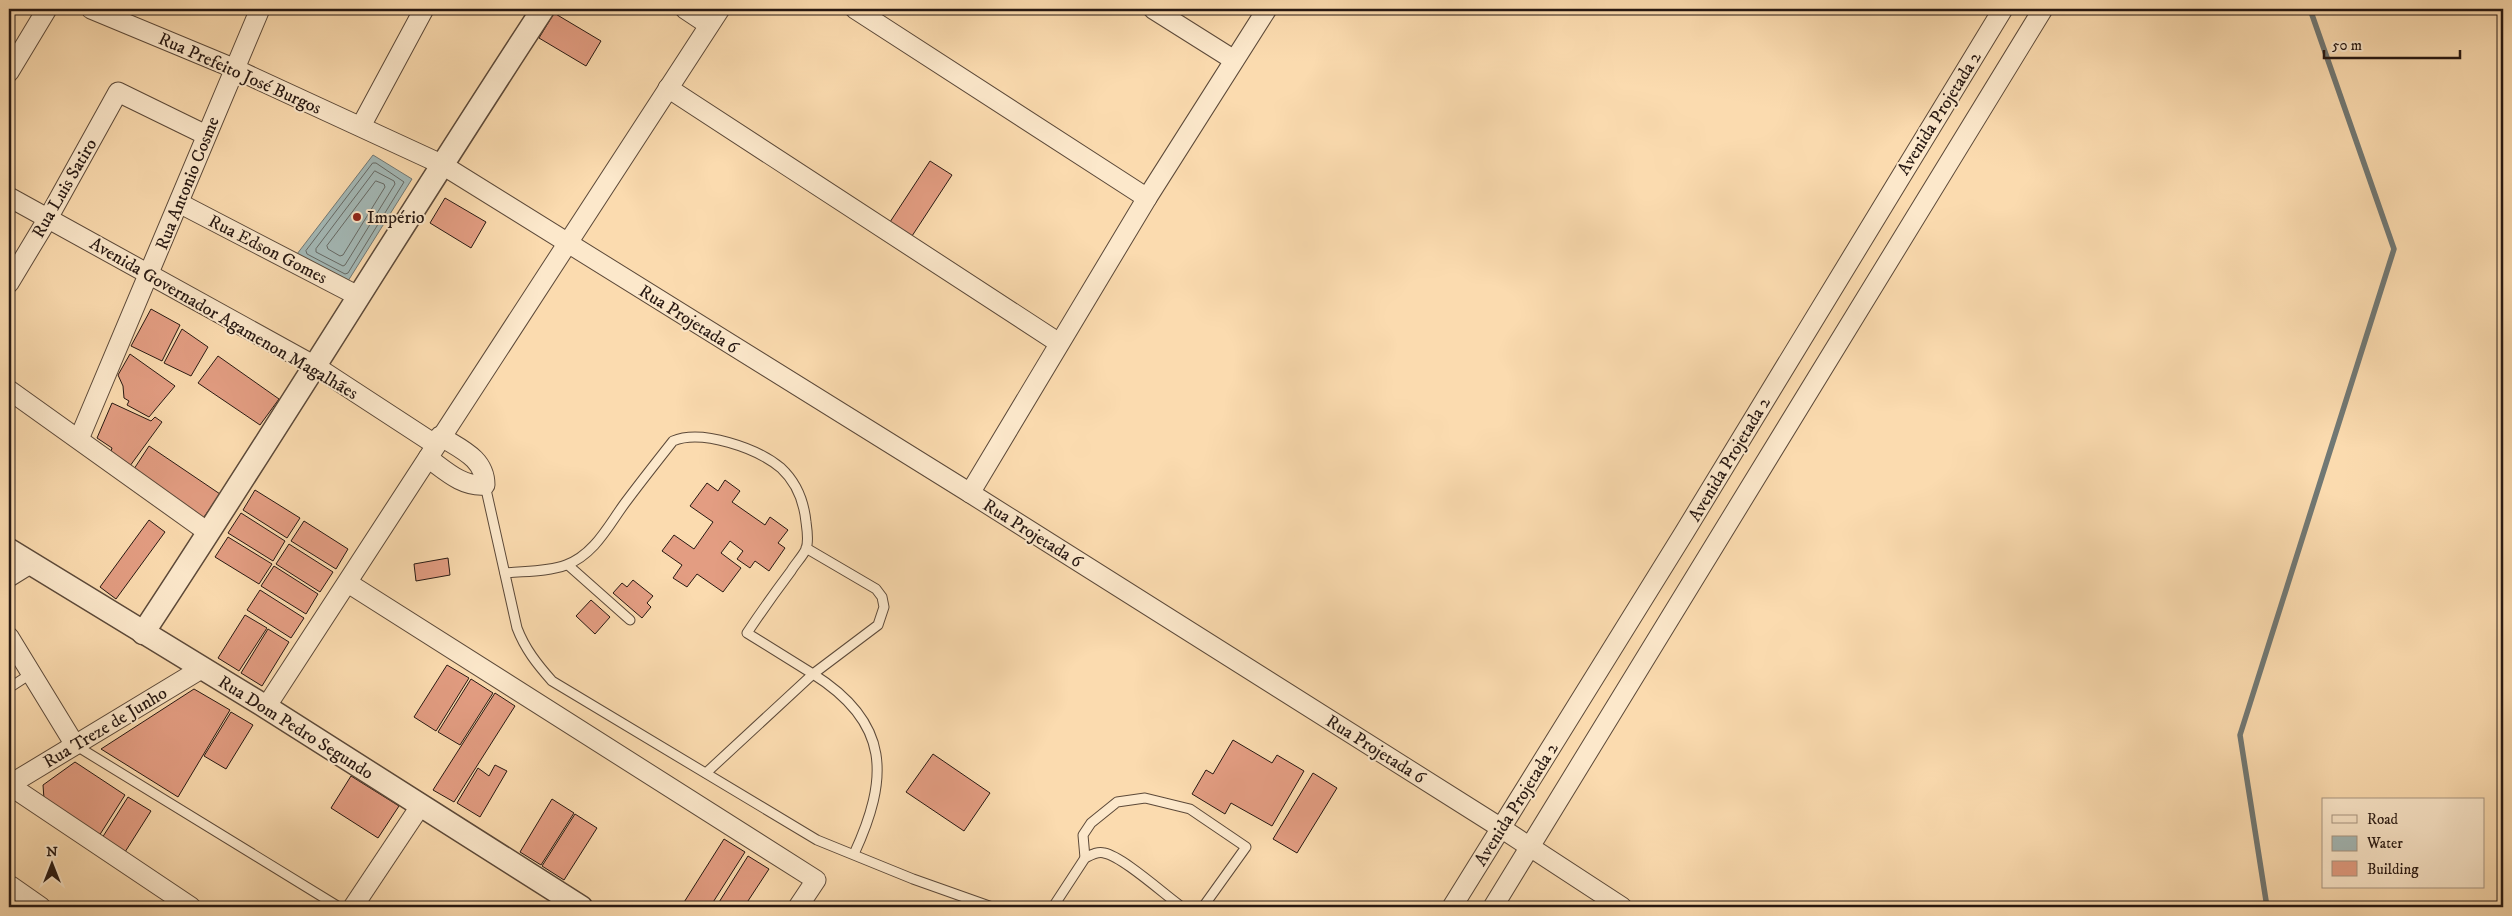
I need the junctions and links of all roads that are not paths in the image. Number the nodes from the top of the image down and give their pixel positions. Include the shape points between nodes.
1 (47, 9) edge
2 (91, 9) edge
3 (260, 9) edge
4 (424, 9) edge
5 (542, 9) edge
6 (685, 9) edge
7 (720, 9) edge
8 (855, 9) edge
9 (1153, 9) edge
10 (1267, 9) edge
11 (2003, 9) edge
12 (2043, 9) edge
13 (709, 25) junction
14 (1234, 60) junction
15 (234, 68) junction
16 (9, 72) edge
17 (668, 88) junction
18 (361, 126) junction
19 (206, 135) junction
20 (441, 164) junction
21 (9, 197) edge
22 (1147, 198) junction
23 (178, 203) junction
24 (47, 220) junction
25 (566, 243) junction
26 (150, 274) junction
27 (9, 283) edge
28 (358, 296) junction
29 (1059, 343) junction
30 (315, 366) junction
31 (9, 390) edge
32 (79, 439) junction
33 (435, 446) junction
34 (485, 485) junction
35 (970, 493) junction
36 (209, 533) junction
37 (806, 548) junction
38 (9, 550) edge
39 (30, 564) junction
40 (568, 565) junction
41 (505, 573) junction
42 (9, 577) edge
43 (348, 583) junction
44 (630, 620) dead end
45 (143, 633) junction
46 (9, 637) edge
47 (201, 668) junction
48 (32, 673) junction
49 (813, 674) junction
50 (9, 688) edge
51 (266, 707) junction
52 (75, 745) junction
53 (706, 773) junction
54 (9, 785) edge
55 (420, 805) junction
56 (1501, 828) junction
57 (1530, 848) junction
58 (854, 854) junction
59 (1085, 858) junction
60 (9, 888) edge
61 (41, 907) edge
62 (191, 907) edge
63 (339, 907) edge
64 (353, 907) edge
65 (581, 907) edge
66 (798, 907) edge
67 (992, 907) edge
68 (1053, 907) edge
69 (1182, 907) edge
70 (1202, 907) edge
71 (1452, 907) edge
72 (1493, 907) edge
73 (1622, 907) edge

1 - 16 street
2 - 15 street, Rua Prefeito José Burgos
3 - 15 street, Rua Antonio Cosme
4 - 18 street
5 - 20 street
6 - 13 street
7 - 13 street
8 - 22 street
9 - 14 street
10 - 14 street
11 - 56 street, Avenida Projetada 2
12 - 57 street, Avenida Projetada 2
13 - 17 street
14 - 22 street
15 - 18 street, Rua Prefeito José Burgos
15 - 19 street, Rua Antonio Cosme
17 - 25 street
17 - 29 street
18 - 20 street, Rua Prefeito José Burgos
19 - 23 street, Rua Antonio Cosme
19 - 24 street, Rua Luis Satiro via 118,92
20 - 25 street, Rua Projetada 6
20 - 28 street
21 - 24 street, Avenida Governador Agamenon Magalhães
22 - 29 street
23 - 26 street, Rua Antonio Cosme
23 - 28 street, Rua Edson Gomes
24 - 26 street, Avenida Governador Agamenon Magalhães
24 - 27 street, Rua Luis Satiro
25 - 33 street
25 - 35 street, Rua Projetada 6
26 - 30 street, Avenida Governador Agamenon Magalhães
26 - 32 street, Rua Antonio Cosme
28 - 30 street
29 - 35 street
30 - 33 street, Avenida Governador Agamenon Magalhães
30 - 36 street
31 - 32 street
32 - 36 street
33 - 34 street via 457,479 474,486
33 - 34 street via 479,463 485,473
33 - 43 street
34 - 41 lane
35 - 56 street, Rua Projetada 6
36 - 45 street
37 - 40 lane via 804,506 795,484 780,468 732,444 709,437 690,436 673,441 605,533
37 - 49 lane via 747,633
37 - 49 lane via 876,589 884,607 878,625
38 - 39 street, Rua Dom Pedro Segundo
39 - 42 street
39 - 45 street, Rua Dom Pedro Segundo
40 - 41 lane
40 - 44 lane
41 - 53 lane via 512,611 523,643 552,681
43 - 51 street
43 - 66 street via 816,880
45 - 47 street, Rua Dom Pedro Segundo
46 - 48 street
47 - 51 street, Rua Dom Pedro Segundo
47 - 52 street, Rua Treze de Junho
48 - 50 lane
48 - 52 street
49 - 53 lane
49 - 58 lane via 852,706 872,736 878,761 869,821
51 - 55 street, Rua Dom Pedro Segundo
52 - 54 street, Rua Treze de Junho
52 - 63 lane
53 - 58 lane via 817,840
54 - 62 street
55 - 64 street
55 - 65 street, Rua Dom Pedro Segundo
56 - 57 street, Rua Projetada 6
56 - 71 street, Avenida Projetada 2
57 - 72 street, Avenida Projetada 2
57 - 73 street, Rua Projetada 6
58 - 67 lane
59 - 68 lane
59 - 69 lane via 1103,852 1117,858
59 - 70 lane via 1083,835 1091,823 1117,802 1145,798 1190,809 1246,848
60 - 61 street via 11,886

